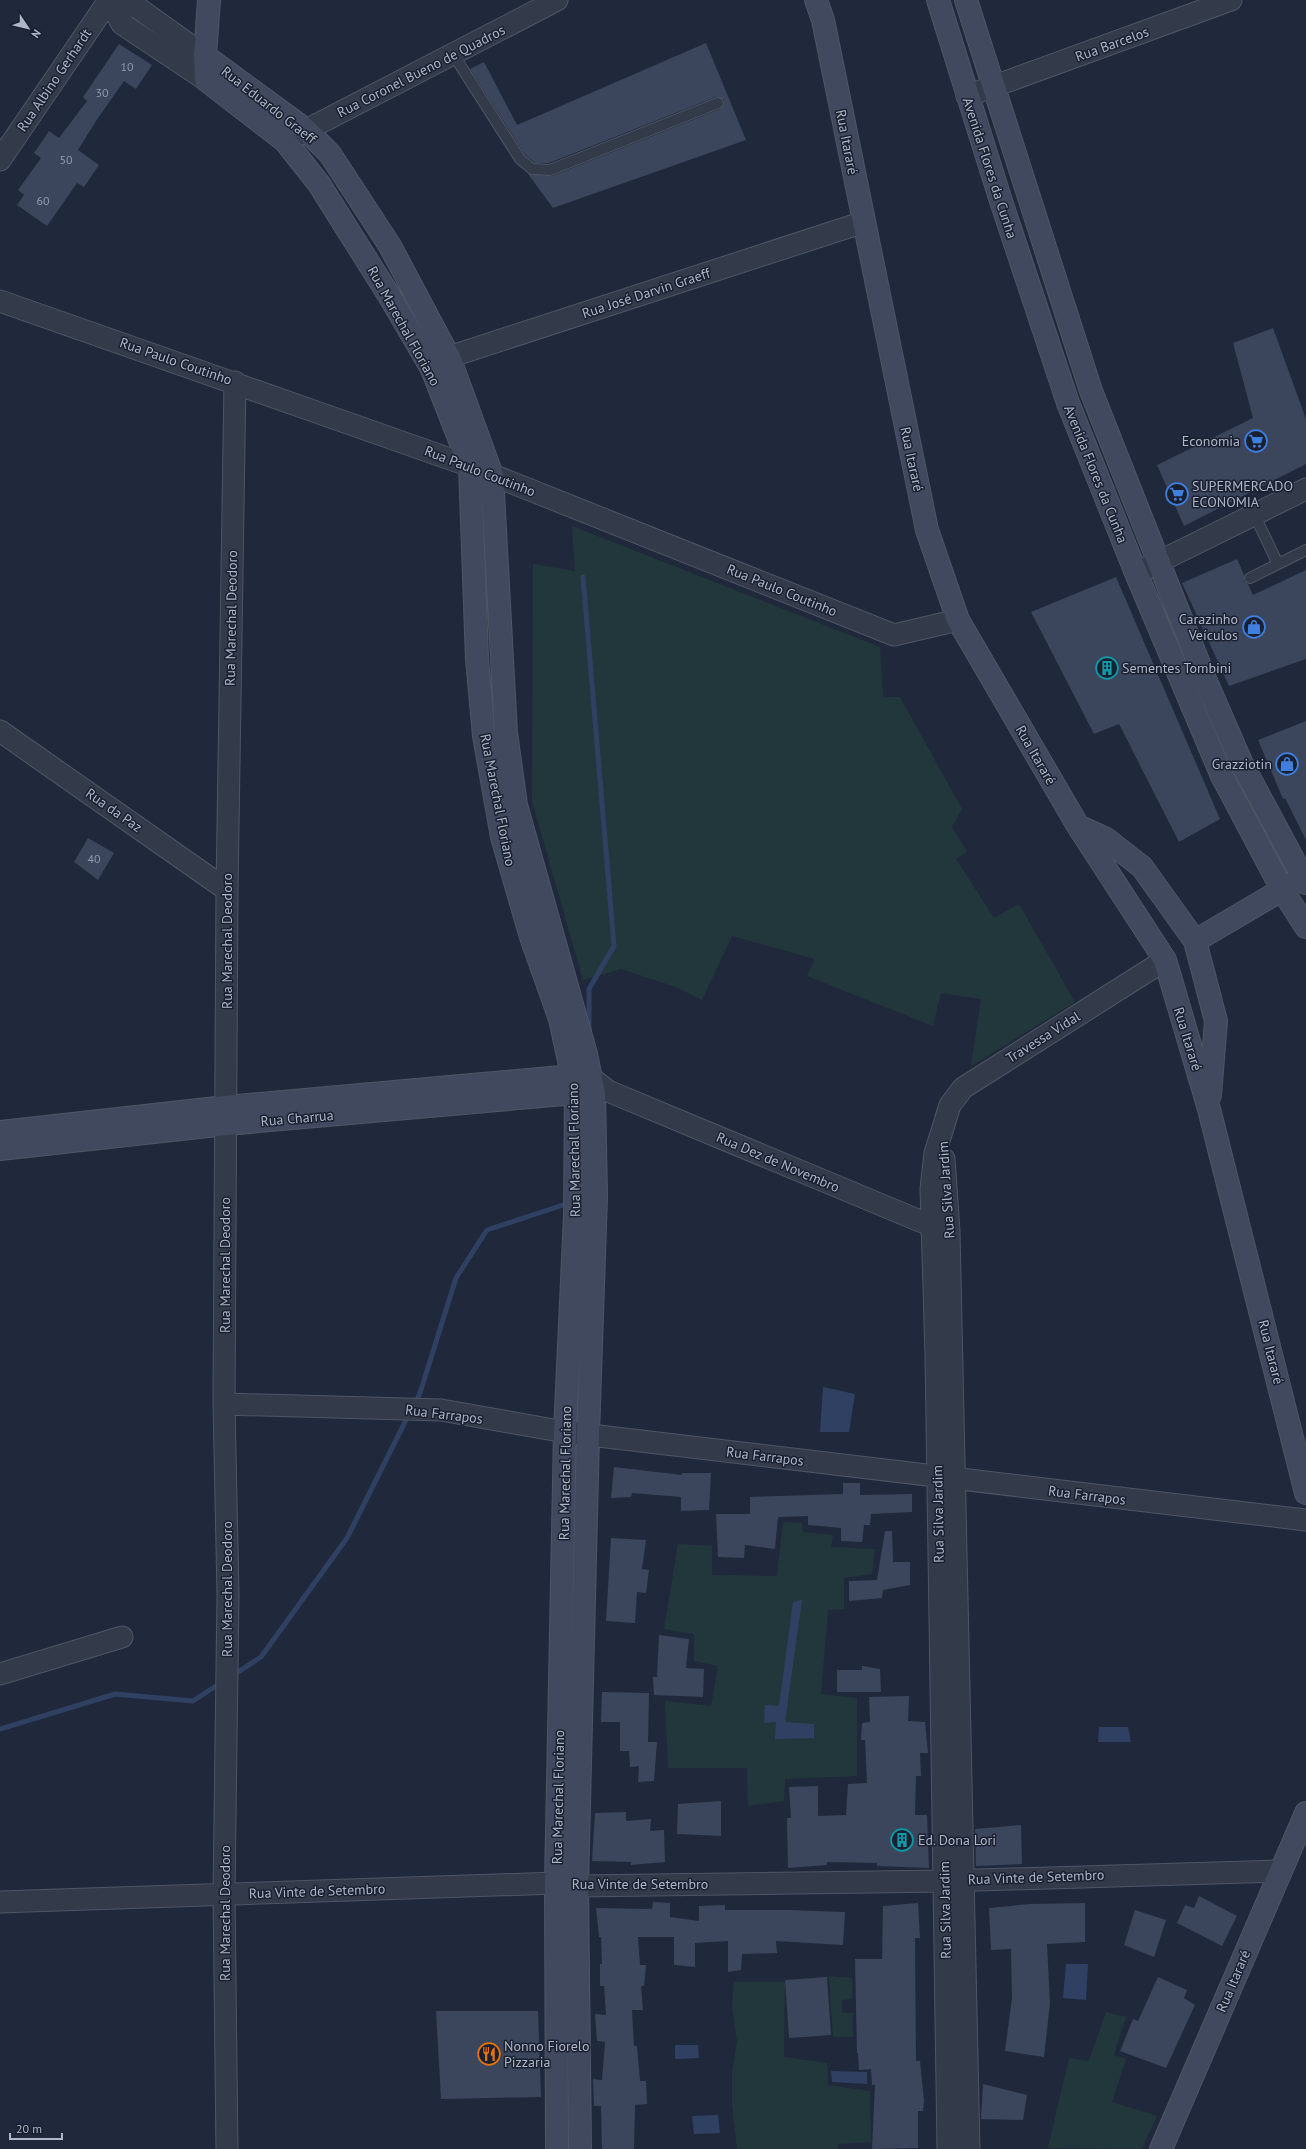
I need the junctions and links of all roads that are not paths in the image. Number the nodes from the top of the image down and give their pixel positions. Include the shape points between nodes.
1 (108, 0) edge
2 (209, 0) edge
3 (557, 0) edge
4 (816, 0) edge
5 (938, 0) edge
6 (966, 0) edge
7 (1231, 0) edge
8 (453, 54) junction
9 (205, 56) junction
10 (206, 80) junction
11 (994, 87) junction
12 (967, 96) junction
13 (718, 103) dead end
14 (306, 130) junction
15 (285, 141) junction
16 (0, 160) edge
17 (864, 222) junction
18 (0, 301) edge
19 (440, 363) junction
20 (235, 382) junction
21 (1091, 391) junction
22 (1068, 403) junction
23 (470, 466) junction
24 (492, 476) junction
25 (1306, 489) edge
26 (1254, 514) junction
27 (1306, 550) edge
28 (1158, 562) junction
29 (1278, 564) junction
30 (1136, 573) junction
31 (1250, 578) dead end
32 (958, 620) junction
33 (0, 731) edge
34 (506, 733) junction
35 (484, 736) junction
36 (1078, 826) junction
37 (1305, 878) edge
38 (227, 890) junction
39 (1283, 891) junction
40 (1306, 927) edge
41 (1195, 941) junction
42 (1165, 960) junction
43 (588, 1086) junction
44 (1210, 1109) junction
45 (226, 1116) junction
46 (942, 1131) joint
47 (3, 1140) edge
48 (941, 1228) junction
49 (224, 1404) junction
50 (565, 1432) junction
51 (588, 1434) junction
52 (946, 1478) junction
53 (1306, 1493) edge
54 (1306, 1520) edge
55 (563, 1557) junction
56 (585, 1557) junction
57 (122, 1637) dead end
58 (582, 1662) junction
59 (561, 1663) junction
60 (0, 1674) edge
61 (1306, 1813) edge
62 (1281, 1871) junction
63 (954, 1880) junction
64 (556, 1883) junction
65 (577, 1886) junction
66 (224, 1893) junction
67 (0, 1902) edge
68 (956, 2008) junction
69 (579, 2082) junction
70 (557, 2083) junction
71 (969, 2128) junction
72 (948, 2139) edge
73 (227, 2149) edge
74 (557, 2149) edge
75 (580, 2149) edge
76 (969, 2149) edge
77 (1161, 2149) edge

1 - 9 street, Rua Eduardo Graeff via 138,8
1 - 10 street, Rua Eduardo Graeff via 122,24
1 - 16 street, Rua Albino Gerhardt
2 - 9 street
3 - 8 street, Rua Coronel Bueno de Quadros
4 - 17 street, Rua Itararé via 823,20
5 - 12 street, Avenida Flores da Cunha
6 - 11 street, Avenida Flores da Cunha
7 - 11 street, Rua Barcelos
8 - 13 lane via 520,159 532,169 550,170
8 - 14 street, Rua Coronel Bueno de Quadros
9 - 10 street
9 - 14 street, Rua Eduardo Graeff
10 - 15 street, Rua Eduardo Graeff
11 - 12 street, Rua Barcelos
11 - 21 street, Avenida Flores da Cunha
12 - 22 street, Avenida Flores da Cunha
14 - 15 street, Rua Coronel Bueno de Quadros
14 - 19 street, Rua Eduardo Graeff via 330,154 390,246
15 - 19 street, Rua Marechal Floriano via 319,184 390,297
17 - 19 street, Rua José Darvin Graeff
17 - 32 street, Rua Itararé via 927,530
18 - 20 street, Rua Paulo Coutinho
19 - 23 street, Rua Marechal Floriano
19 - 24 street, Rua Marechal Floriano
20 - 23 street, Rua Paulo Coutinho
20 - 38 street, Rua Marechal Deodoro
21 - 22 street
21 - 28 street, Avenida Flores da Cunha
22 - 30 street, Avenida Flores da Cunha
23 - 24 street, Rua Paulo Coutinho
23 - 35 street, Rua Marechal Floriano via 477,659
24 - 32 street, Rua Paulo Coutinho via 894,635
24 - 34 street, Rua Marechal Floriano
25 - 26 street
26 - 28 street
26 - 29 lane
27 - 29 lane
28 - 30 street
28 - 37 street, Avenida Flores da Cunha via 1242,764
29 - 31 lane
30 - 39 street, Avenida Flores da Cunha via 1222,776
32 - 36 street, Rua Itararé
33 - 38 street, Rua da Paz
34 - 35 street
34 - 43 street, Rua Marechal Floriano via 516,805
35 - 43 street, Rua Marechal Floriano via 502,837 531,937 560,1019
36 - 41 street via 1106,839 1142,867
36 - 42 street, Rua Itararé
37 - 39 street
38 - 45 street, Rua Marechal Deodoro
39 - 40 street, Avenida Flores da Cunha
39 - 41 street
41 - 44 street via 1216,1021
42 - 44 street, Rua Itararé
42 - 46 street, Travessa Vidal via 963,1088 950,1105
43 - 45 street, Rua Charrua
43 - 48 street, Rua Dez de Novembro
43 - 50 street, Rua Marechal Floriano via 575,1216
43 - 51 street, Rua Marechal Floriano via 596,1196
44 - 53 street, Rua Itararé
45 - 47 street, Rua Charrua
45 - 49 street, Rua Marechal Deodoro
46 - 48 street, Rua Silva Jardim
48 - 52 street, Rua Silva Jardim
49 - 50 street, Rua Farrapos via 441,1410
49 - 66 street, Rua Marechal Deodoro via 228,1594
50 - 51 street, Rua Farrapos
50 - 55 street, Rua Marechal Floriano
51 - 52 street, Rua Farrapos
51 - 56 street, Rua Marechal Floriano
52 - 54 street, Rua Farrapos
52 - 63 street, Rua Silva Jardim
55 - 56 street
55 - 59 street, Rua Marechal Floriano
56 - 58 street, Rua Marechal Floriano
57 - 60 street
58 - 59 street
58 - 65 street, Rua Marechal Floriano
59 - 64 street, Rua Marechal Floriano
61 - 62 street, Rua Itararé
62 - 63 street, Rua Vinte de Setembro
62 - 77 street, Rua Itararé
63 - 65 street, Rua Vinte de Setembro
63 - 68 street, Rua Silva Jardim
64 - 65 street, Rua Vinte de Setembro
64 - 66 street, Rua Vinte de Setembro
64 - 70 street, Rua Marechal Floriano
65 - 69 street, Rua Marechal Floriano
66 - 67 street, Rua Vinte de Setembro
66 - 73 street, Rua Marechal Deodoro
68 - 71 street, Rua Silva Jardim
68 - 72 street, Rua Silva Jardim
69 - 70 street
69 - 75 street, Rua Marechal Floriano
70 - 74 street, Rua Marechal Floriano
71 - 72 street
71 - 76 street, Rua Silva Jardim

